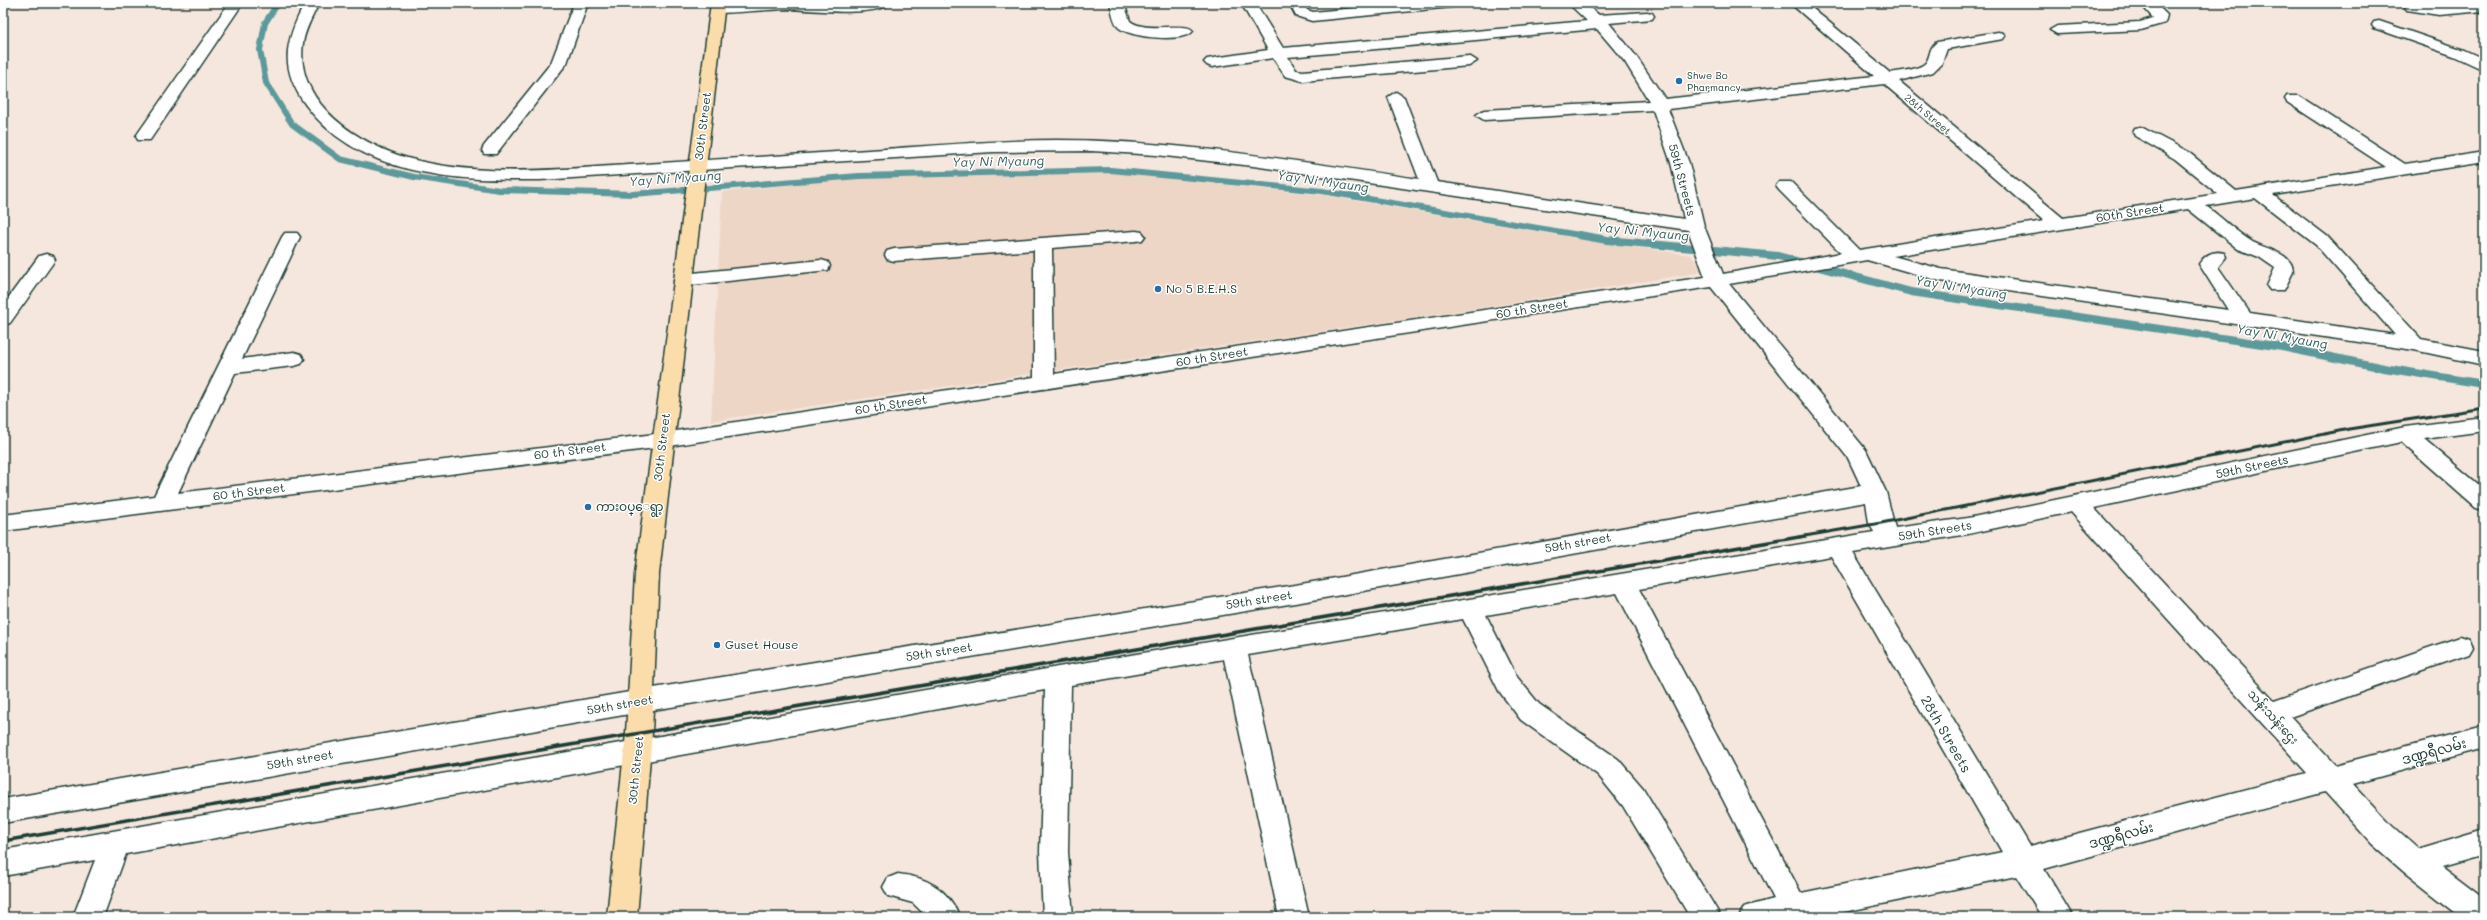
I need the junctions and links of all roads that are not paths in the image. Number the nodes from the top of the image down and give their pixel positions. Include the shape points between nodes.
1 (236, 3) edge
2 (312, 3) edge
3 (581, 3) edge
4 (882, 3) edge
5 (1117, 3) edge
6 (1248, 3) edge
7 (1296, 3) edge
8 (1452, 3) edge
9 (1575, 3) edge
10 (1798, 3) edge
11 (2147, 3) edge
12 (788, 4) edge
13 (718, 6) edge
14 (2412, 7) dead end
15 (2484, 7) edge
16 (1647, 16) dead end
17 (1599, 22) junction
18 (2379, 25) dead end
19 (2057, 30) dead end
20 (1186, 32) dead end
21 (1998, 36) dead end
22 (1278, 53) junction
23 (1469, 60) dead end
24 (1212, 62) dead end
25 (2484, 65) edge
26 (1886, 79) junction
27 (1396, 97) dead end
28 (2293, 99) dead end
29 (1659, 105) junction
30 (1484, 115) dead end
31 (2141, 132) dead end
32 (144, 136) dead end
33 (490, 150) dead end
34 (2484, 157) edge
35 (698, 169) junction
36 (2402, 170) junction
37 (1430, 185) junction
38 (1785, 186) dead end
39 (2258, 193) junction
40 (2232, 197) junction
41 (2192, 203) junction
42 (2059, 224) junction
43 (1697, 233) junction
44 (1136, 236) dead end
45 (291, 237) dead end
46 (1043, 244) junction
47 (894, 255) dead end
48 (1862, 255) junction
49 (2217, 257) dead end
50 (46, 260) dead end
51 (821, 266) dead end
52 (1777, 272) joint
53 (683, 280) junction
54 (1716, 281) junction
55 (2277, 286) dead end
56 (3, 319) edge
57 (2244, 319) junction
58 (2414, 344) junction
59 (2484, 358) edge
60 (294, 359) dead end
61 (228, 367) junction
62 (1044, 382) junction
63 (2484, 424) edge
64 (2405, 434) junction
65 (663, 440) junction
66 (1876, 492) junction
67 (2484, 502) edge
68 (162, 503) junction
69 (2076, 503) junction
70 (3, 523) edge
71 (1889, 538) junction
72 (1838, 548) junction
73 (1623, 581) junction
74 (1470, 607) junction
75 (2460, 647) dead end
76 (1234, 648) junction
77 (1058, 677) junction
78 (641, 701) junction
79 (2270, 713) junction
80 (2484, 737) edge
81 (637, 752) junction
82 (2330, 779) junction
83 (3, 811) edge
84 (2484, 842) edge
85 (115, 844) junction
86 (2024, 861) junction
87 (3, 863) edge
88 (2414, 864) junction
89 (898, 887) dead end
90 (1794, 909) junction
91 (88, 917) edge
92 (622, 917) edge
93 (945, 917) edge
94 (1058, 917) edge
95 (1294, 917) edge
96 (1706, 917) edge
97 (1754, 917) edge
98 (2058, 917) edge
99 (2484, 917) edge

1 - 32 street
2 - 35 street via 298,32 294,49 295,67 302,88 330,124 372,152 434,170 470,175
3 - 33 street via 559,63
4 - 12 street via 847,8
5 - 20 street via 1123,23 1130,28 1153,32
6 - 22 street
7 - 8 street via 1301,13 1312,17
9 - 17 street, 59th Streets
10 - 26 street, 28th Street
11 - 19 street via 2160,15 2160,20 2152,24
12 - 13 street
13 - 35 main road, 30th Street
14 - 15 street via 2440,11
16 - 17 street
17 - 22 street
17 - 29 street, 59th Streets via 1631,59 1655,94
18 - 25 street
21 - 26 street via 1942,44 1937,49 1934,63 1928,69
22 - 23 street via 1290,73 1303,76
22 - 24 street
26 - 29 street
26 - 42 street, 28th Street
27 - 37 street
28 - 36 street
29 - 30 street
29 - 43 street, 59th Streets via 1680,163
31 - 40 street via 2181,155
34 - 36 street, 60th Street
35 - 37 street via 990,147 1106,147 1234,159
35 - 53 main road, 30th Street
36 - 39 street, 60th Street
37 - 43 street
38 - 48 street
39 - 40 street, 60th Street
39 - 58 street via 2322,241
40 - 41 street, 60th Street
41 - 42 street, 60th Street
41 - 55 street via 2245,245 2266,253 2284,266
42 - 48 street, 60th Street
43 - 54 street, 59th Streets
44 - 46 street
45 - 61 street
46 - 47 street
46 - 62 street
48 - 52 street, 60th Street
48 - 57 street via 1940,275
49 - 57 street via 2208,264 2209,267
50 - 56 street
51 - 53 street
52 - 54 street, 60 th Street
53 - 65 main road, 30th Street
54 - 62 street, 60 th Street
54 - 66 street, 59th Streets via 1858,455
57 - 58 street
58 - 59 street
60 - 61 street
61 - 68 street
62 - 65 street, 60 th Street
63 - 64 street, 59th Streets
64 - 67 street
64 - 69 street, 59th Streets
65 - 68 street, 60 th Street
65 - 78 main road, 30th Street via 648,574
66 - 71 street, 59th Streets via 1881,523
66 - 78 street, 59th street via 1306,592
68 - 70 street, 60 th Street
69 - 71 street, 59th Streets via 1968,526
69 - 79 street, သန်းသန်းဌေး
71 - 72 street
72 - 73 street
72 - 86 street, 28th Streets via 1977,786
73 - 74 street
73 - 90 street
74 - 76 street
74 - 96 street via 1508,684 1530,712 1608,767 1633,797
75 - 79 street
76 - 77 street
76 - 95 street
77 - 81 street
77 - 94 street via 1054,852
78 - 81 main road, 30th Street
78 - 83 street, 59th street
79 - 82 street, သန်းသန်းဌေး
80 - 82 street, ဒဏ္ဍရီလမ်း
81 - 85 street
81 - 92 main road, 30th Street
82 - 86 street, ဒဏ္ဍရီလမ်း
82 - 88 street, သန်းသန်းဌေး via 2382,835
84 - 88 street
85 - 87 street
85 - 91 street
86 - 90 street, ဒဏ္ဍရီလမ်း
86 - 98 street, 28th Streets
88 - 99 street, သန်းသန်းဌေး
89 - 93 street via 918,889 930,897
90 - 97 street, ဒဏ္ဍရီလမ်း

